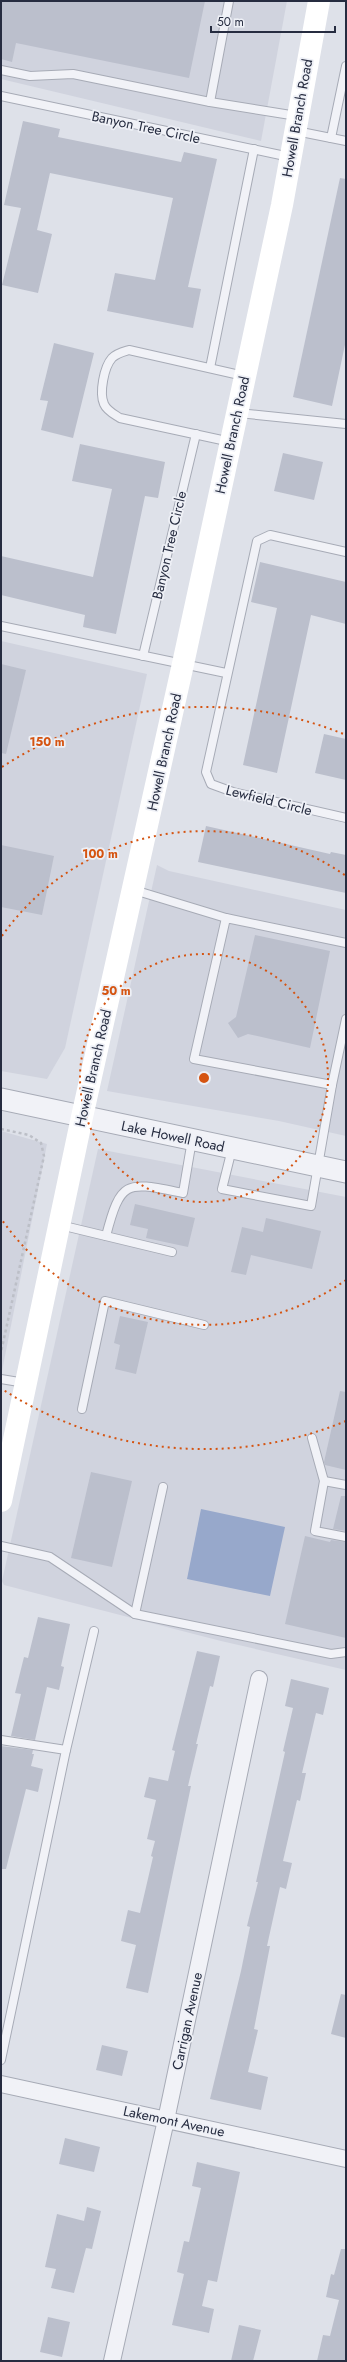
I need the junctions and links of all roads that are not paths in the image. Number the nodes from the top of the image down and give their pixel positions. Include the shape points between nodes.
1 (229, 1) edge
2 (319, 1) edge
3 (346, 66) edge
4 (1, 70) edge
5 (1, 96) edge
6 (210, 102) junction
7 (296, 124) junction
8 (331, 138) junction
9 (346, 140) edge
10 (254, 149) junction
11 (290, 157) junction
12 (210, 368) junction
13 (245, 376) junction
14 (237, 413) junction
15 (346, 424) edge
16 (196, 434) junction
17 (231, 442) junction
18 (346, 552) edge
19 (1, 626) edge
20 (143, 656) junction
21 (183, 664) junction
22 (226, 673) junction
23 (346, 818) edge
24 (133, 890) junction
25 (226, 918) junction
26 (346, 943) edge
27 (346, 1019) edge
28 (345, 1029) edge
29 (332, 1085) junction
30 (1, 1099) edge
31 (82, 1117) junction
32 (192, 1140) junction
33 (232, 1149) junction
34 (319, 1167) junction
35 (346, 1172) edge
36 (59, 1224) junction
37 (106, 1236) junction
38 (172, 1252) dead end
39 (204, 1325) dead end
40 (1, 1379) edge
41 (26, 1383) junction
42 (82, 1409) dead end
43 (312, 1438) dead end
44 (324, 1481) junction
45 (346, 1485) edge
46 (163, 1487) dead end
47 (1, 1501) edge
48 (346, 1537) edge
49 (1, 1546) edge
50 (135, 1614) junction
51 (94, 1631) dead end
52 (346, 1652) edge
53 (259, 1680) dead end
54 (1, 1740) edge
55 (66, 1750) junction
56 (1, 2060) edge
57 (1, 2084) edge
58 (166, 2120) junction
59 (346, 2159) edge
60 (112, 2361) edge

1 - 6 lane
2 - 7 main road, Howell Branch Road
3 - 8 lane
4 - 6 lane via 30,76 73,74
5 - 10 lane, Banyon Tree Circle
6 - 7 lane
7 - 8 lane
7 - 11 main road, Howell Branch Road
8 - 9 lane
10 - 11 lane, Banyon Tree Circle
10 - 12 lane
11 - 13 main road, Howell Branch Road
12 - 13 lane
12 - 16 lane via 129,350 120,352 111,359 106,372 102,392 103,403 108,410 120,418
13 - 14 main road, Howell Branch Road
14 - 15 lane
14 - 17 main road, Howell Branch Road
16 - 17 lane
16 - 20 lane, Banyon Tree Circle
17 - 21 main road, Howell Branch Road
18 - 22 lane, Lewfield Circle via 270,535 256,541
19 - 20 lane
20 - 21 lane
21 - 22 lane
21 - 24 main road, Howell Branch Road
22 - 23 lane, Lewfield Circle via 206,772 211,784 232,792
24 - 25 lane
24 - 31 main road, Howell Branch Road
25 - 26 lane
25 - 29 lane via 194,1059
27 - 28 lane
28 - 29 lane
29 - 34 lane
30 - 31 street, Lake Howell Road
31 - 32 street, Lake Howell Road
31 - 36 main road, Howell Branch Road
32 - 33 street, Lake Howell Road
32 - 37 lane via 183,1193 131,1186 121,1192 113,1208
33 - 34 street, Lake Howell Road
33 - 34 lane via 222,1189 311,1206
34 - 35 street, Lake Howell Road
36 - 37 lane
36 - 41 main road, Howell Branch Road
37 - 38 lane
39 - 42 lane via 105,1302
40 - 41 lane
41 - 47 main road, Howell Branch Road
43 - 44 lane
44 - 45 lane
44 - 48 lane via 315,1531
46 - 50 lane
49 - 50 lane via 50,1557
50 - 52 lane via 331,1654
51 - 55 lane
53 - 58 street, Carrigan Avenue
54 - 55 lane
55 - 56 lane
57 - 58 street, Lakemont Avenue
58 - 59 street, Lakemont Avenue
58 - 60 street, Carrigan Avenue

